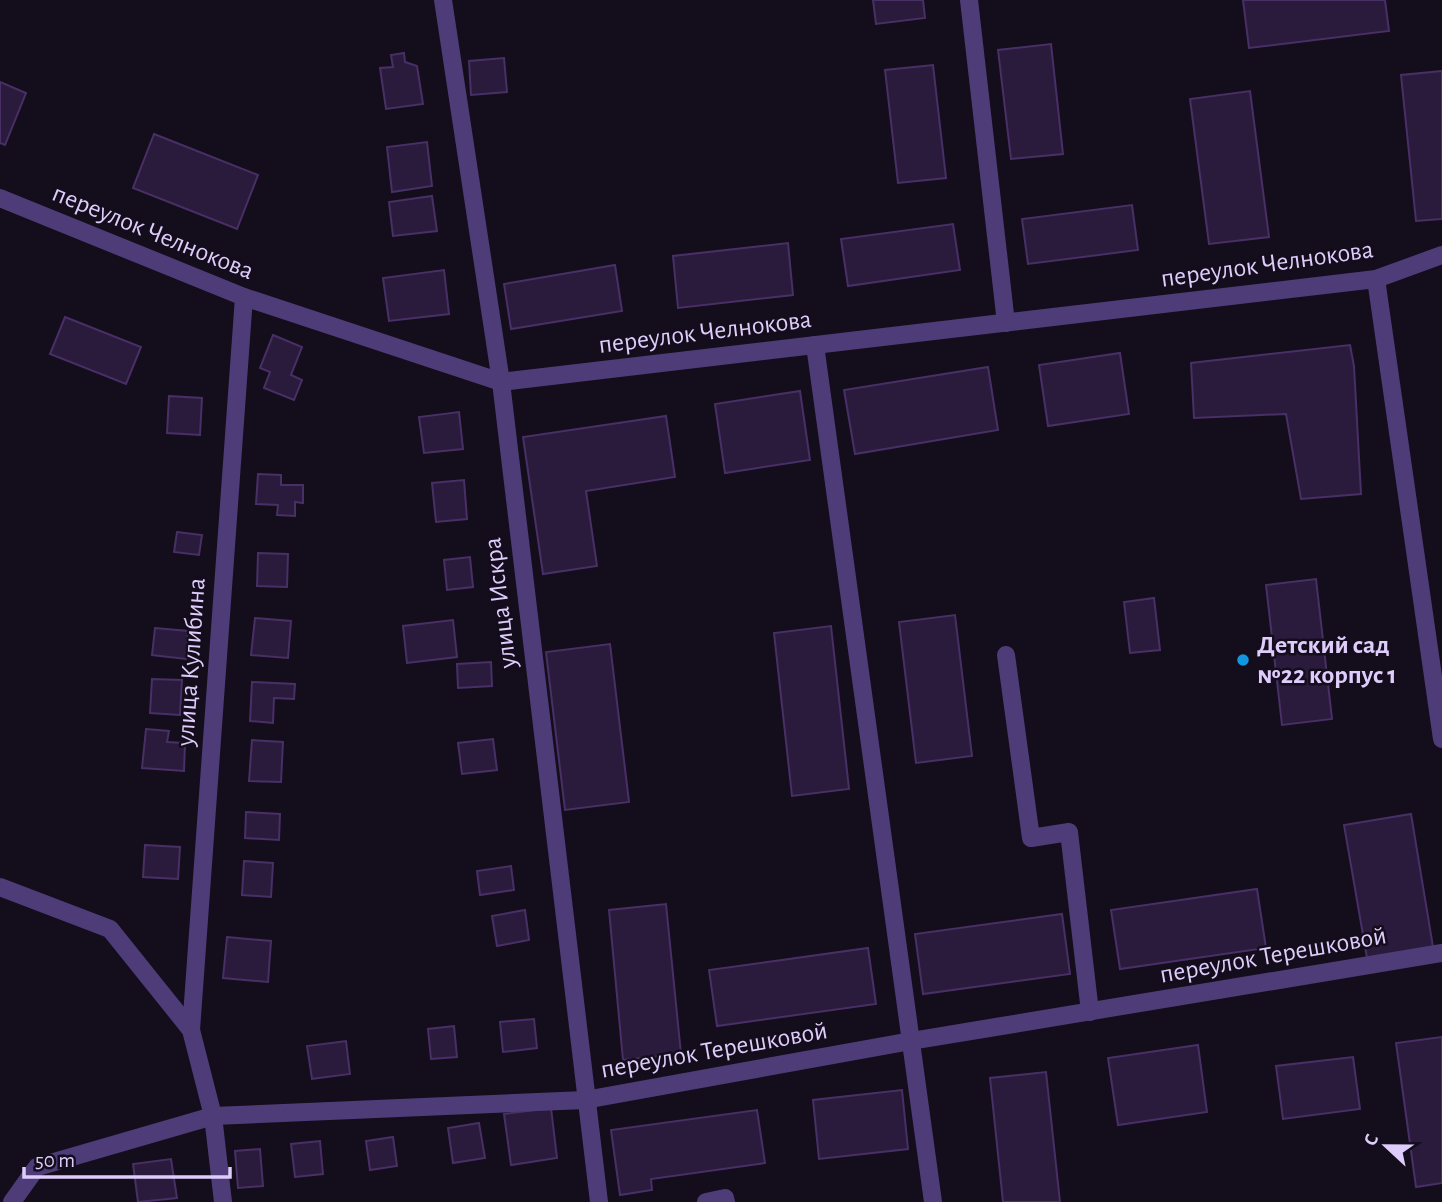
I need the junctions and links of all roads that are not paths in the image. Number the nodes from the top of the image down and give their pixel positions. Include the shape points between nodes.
1 (443, 0) edge
2 (969, 0) edge
3 (0, 198) edge
4 (1442, 255) edge
5 (1376, 279) junction
6 (244, 297) junction
7 (1006, 323) junction
8 (815, 345) junction
9 (501, 382) junction
10 (1006, 655) dead end
11 (1442, 739) edge
12 (0, 887) edge
13 (1442, 953) edge
14 (1090, 1012) junction
15 (191, 1030) junction
16 (911, 1041) junction
17 (585, 1100) junction
18 (213, 1116) junction
19 (12, 1202) edge
20 (223, 1202) edge
21 (598, 1202) edge
22 (706, 1202) edge
23 (726, 1202) edge
24 (933, 1202) edge

1 - 9 street, улица Искра
2 - 7 street
3 - 6 street, переулок Челнокова
4 - 5 street, переулок Челнокова
5 - 7 street, переулок Челнокова
5 - 11 street
6 - 9 street, переулок Челнокова
6 - 15 street, улица Кулибина
7 - 8 street, переулок Челнокова
8 - 9 street, переулок Челнокова
8 - 16 street
9 - 17 street, улица Искра
10 - 14 street via 1031,838 1069,832
12 - 15 street via 110,929
13 - 14 street, переулок Терешковой
14 - 16 street, переулок Терешковой
15 - 18 street
16 - 17 street, переулок Терешковой
16 - 24 street
17 - 18 street, переулок Терешковой
17 - 21 street, улица Искра
18 - 19 street, переулок Терешковой via 37,1167
18 - 20 street
22 - 23 street via 725,1198

